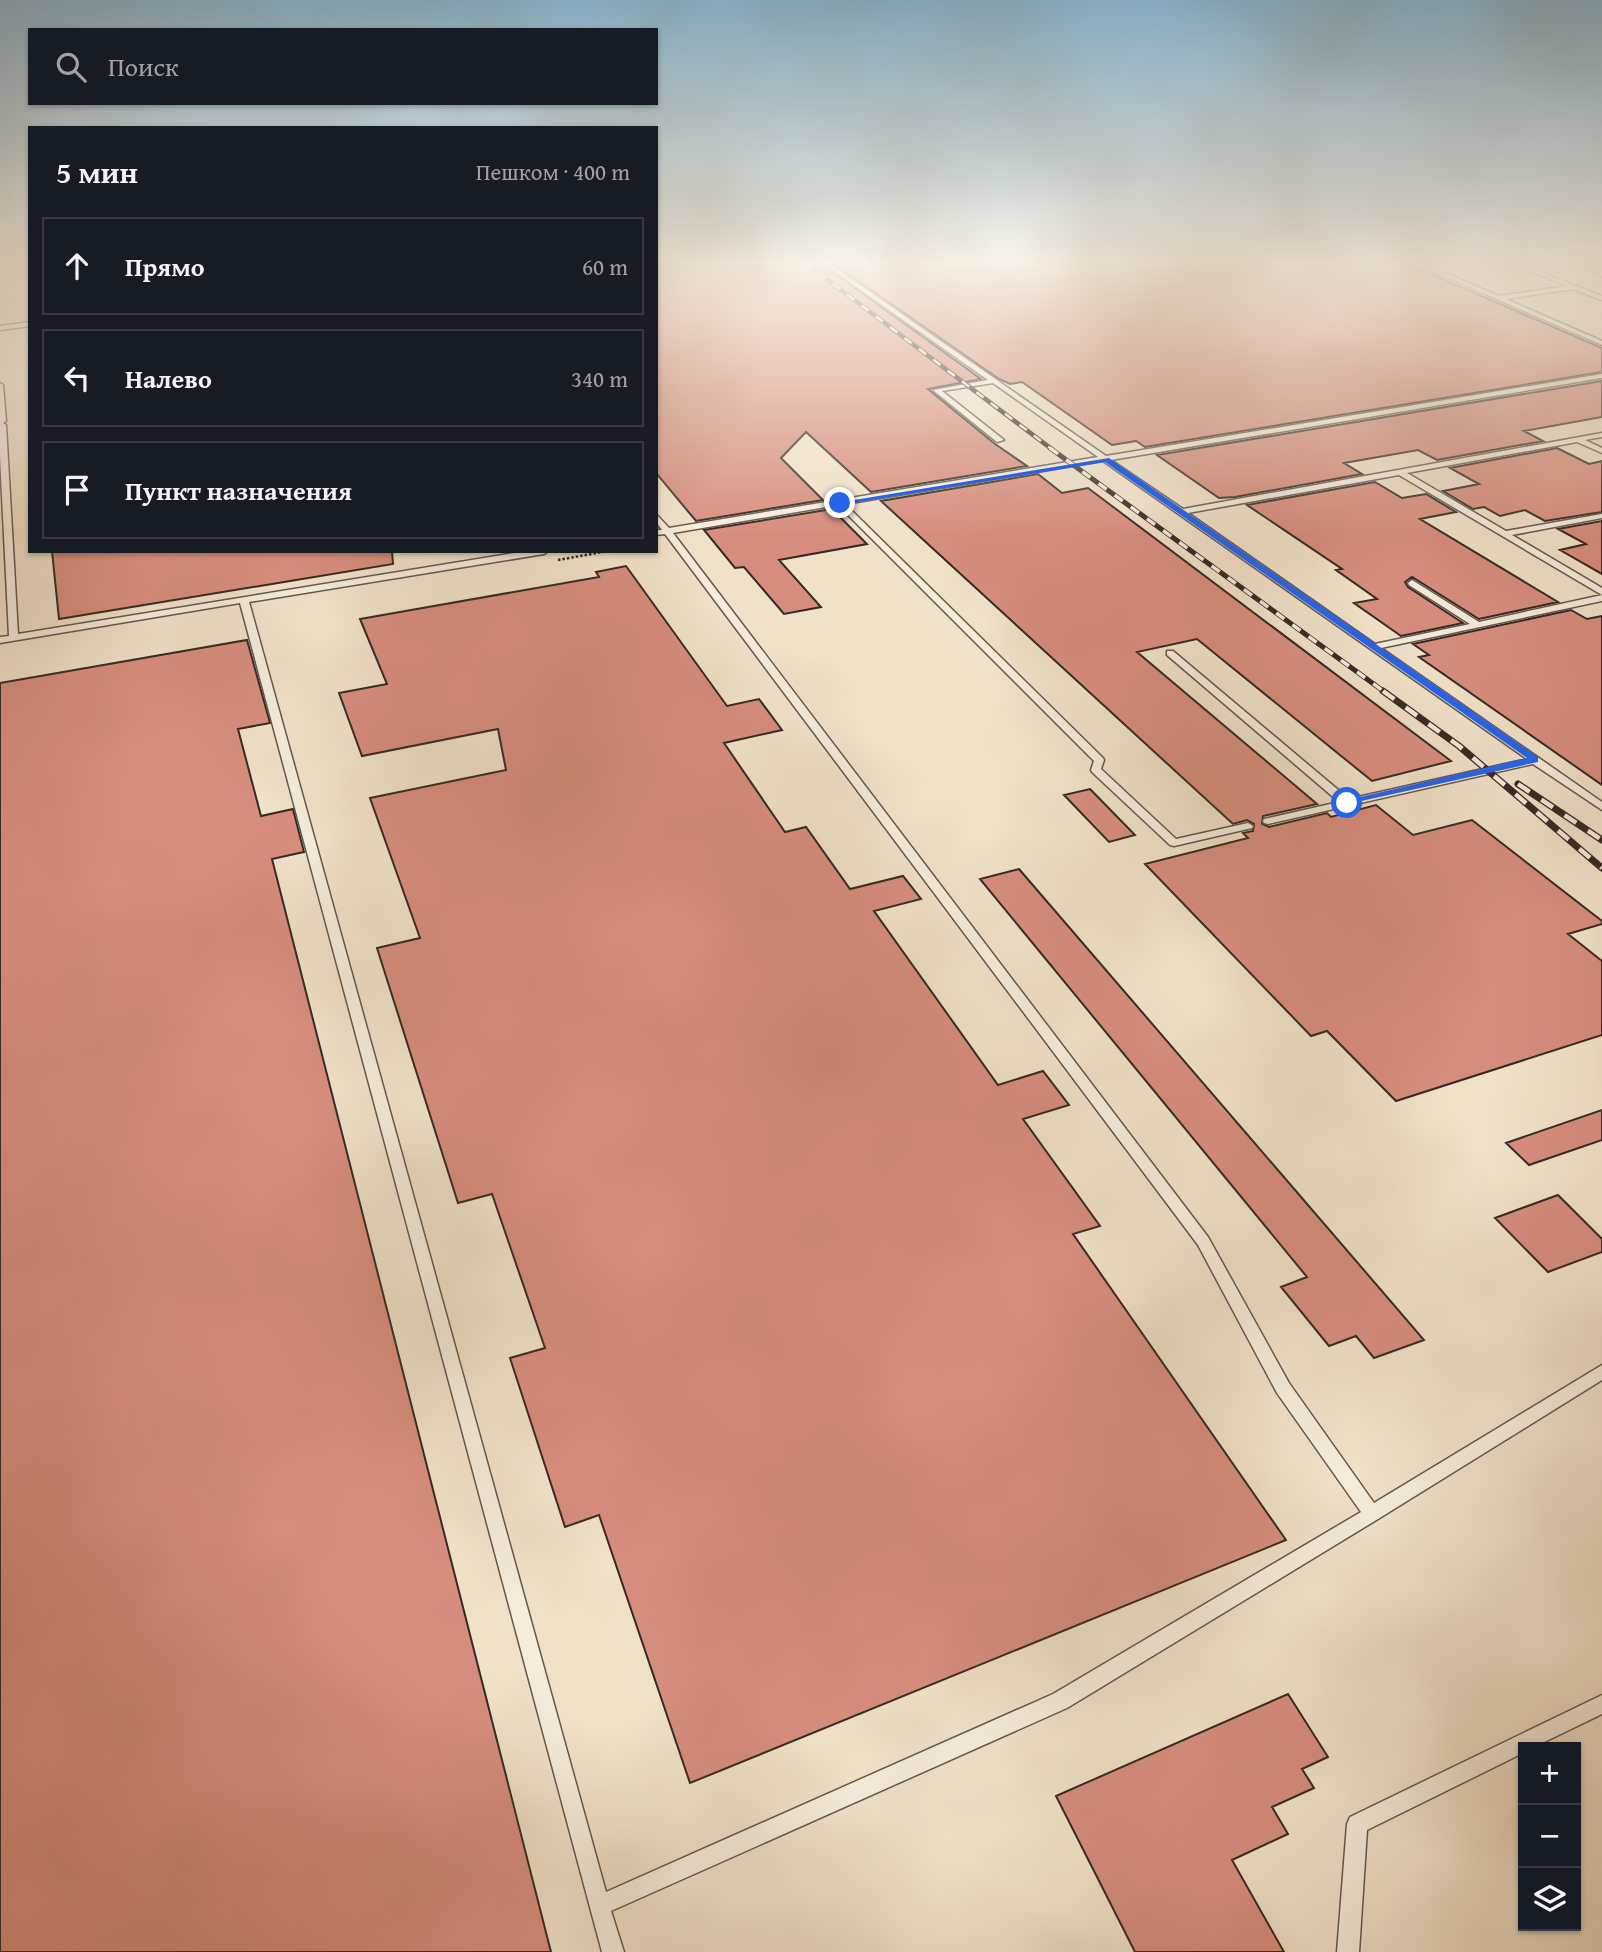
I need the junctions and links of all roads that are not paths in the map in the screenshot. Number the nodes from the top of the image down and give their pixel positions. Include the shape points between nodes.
1 (955, 353) edge
2 (1602, 376) edge
3 (995, 381) junction
4 (0, 385) edge
5 (2, 423) edge
6 (1602, 435) edge
7 (1579, 439) junction
8 (1000, 440) dead end
9 (1602, 451) edge
10 (1107, 459) junction
11 (1400, 472) junction
12 (2, 473) edge
13 (840, 503) junction
14 (1182, 512) junction
15 (1602, 516) edge
16 (662, 532) edge
17 (1505, 534) junction
18 (529, 553) edge
19 (5, 559) edge
20 (1412, 583) dead end
21 (1602, 592) edge
22 (1602, 597) edge
23 (244, 600) junction
24 (1478, 625) junction
25 (14, 637) junction
26 (0, 640) edge
27 (1374, 647) junction
28 (1170, 653) dead end
29 (1535, 760) junction
30 (1347, 803) junction
31 (1602, 807) edge
32 (1268, 821) dead end
33 (1248, 826) dead end
34 (1602, 1372) edge
35 (1372, 1514) junction
36 (1602, 1704) edge
37 (599, 1906) junction
38 (613, 1952) edge
39 (1348, 1952) edge

1 - 3 lane
2 - 10 lane
3 - 8 lane via 936,390
3 - 10 lane
4 - 5 lane
5 - 12 lane
6 - 7 lane
7 - 9 lane
7 - 11 lane
10 - 13 lane
10 - 14 lane
11 - 14 lane
11 - 17 lane
12 - 19 lane
13 - 16 lane
13 - 33 lane via 1099,760 1096,770 1174,843
14 - 27 lane
15 - 17 lane
16 - 35 lane via 1203,1241 1283,1388
17 - 21 lane
18 - 23 lane
19 - 25 lane
20 - 24 lane
22 - 24 lane
23 - 25 lane
23 - 37 lane
24 - 27 lane
25 - 26 lane
27 - 29 lane
28 - 30 lane
29 - 30 lane
29 - 31 lane
30 - 32 lane
34 - 35 lane
35 - 37 lane via 1060,1701
36 - 39 lane via 1357,1825
37 - 38 lane

